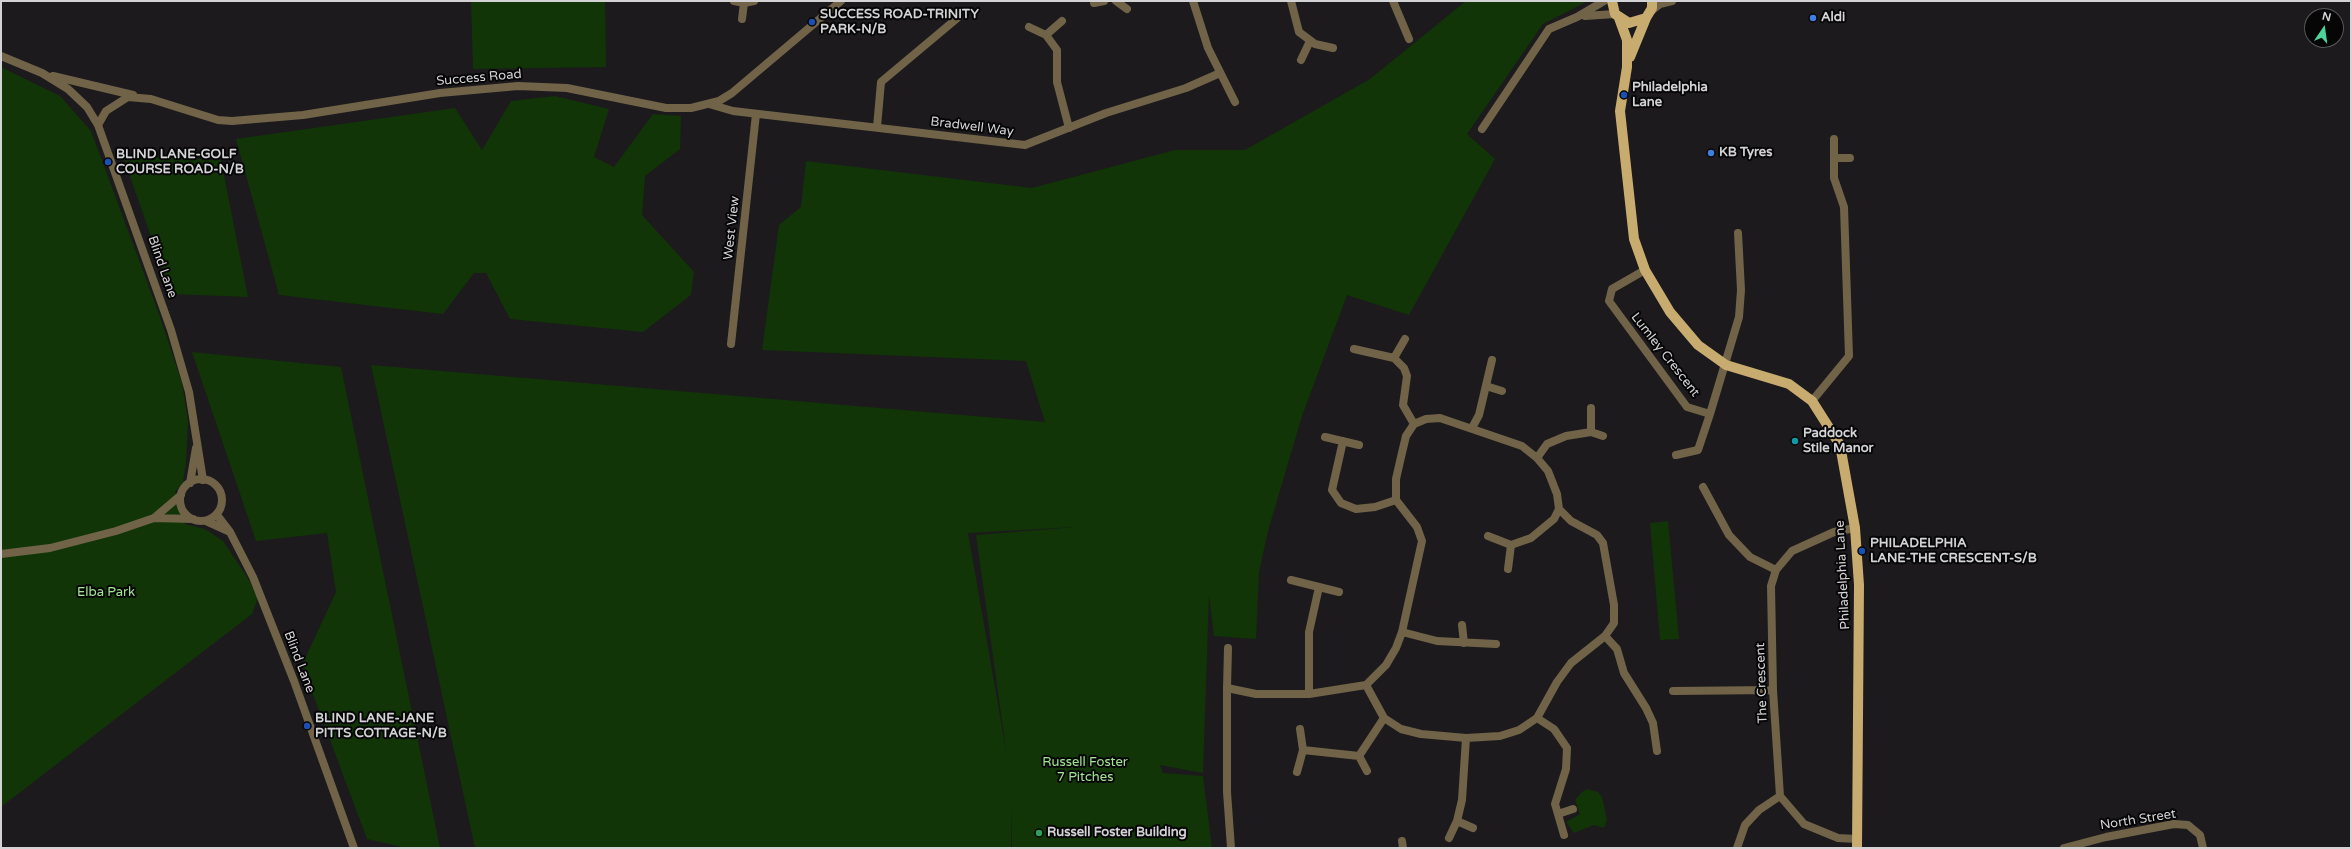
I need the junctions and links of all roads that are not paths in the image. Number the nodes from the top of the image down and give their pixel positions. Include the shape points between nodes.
1 (734, 1) edge
2 (754, 1) edge
3 (841, 1) edge
4 (1104, 1) edge
5 (1116, 1) edge
6 (1193, 1) edge
7 (1291, 1) edge
8 (1393, 1) edge
9 (1604, 1) edge
10 (1612, 1) edge
11 (1652, 1) edge
12 (1672, 1) edge
13 (744, 3) junction
14 (1094, 3) dead end
15 (1127, 10) dead end
16 (961, 15) dead end
17 (1648, 15) junction
18 (1617, 16) junction
19 (1577, 17) junction
20 (742, 19) dead end
21 (1062, 21) dead end
22 (1029, 27) dead end
23 (1046, 35) junction
24 (1409, 39) dead end
25 (1310, 41) junction
26 (1333, 48) dead end
27 (1, 56) edge
28 (1301, 60) dead end
29 (1626, 67) junction
30 (42, 73) junction
31 (1220, 73) junction
32 (140, 97) junction
33 (1234, 102) dead end
34 (709, 104) junction
35 (756, 114) junction
36 (98, 125) junction
37 (878, 127) junction
38 (1069, 128) junction
39 (1482, 129) dead end
40 (1834, 139) dead end
41 (1834, 158) junction
42 (1850, 158) dead end
43 (1738, 233) dead end
44 (1645, 270) junction
45 (1405, 339) dead end
46 (731, 344) dead end
47 (1354, 349) dead end
48 (1394, 358) junction
49 (1492, 360) dead end
50 (1726, 365) junction
51 (1486, 386) junction
52 (1502, 391) dead end
53 (1812, 401) junction
54 (1591, 408) dead end
55 (1710, 414) junction
56 (1414, 424) junction
57 (1472, 428) junction
58 (1591, 432) junction
59 (1603, 436) dead end
60 (1325, 437) dead end
61 (197, 441) junction
62 (1343, 441) junction
63 (1359, 445) dead end
64 (1676, 456) dead end
65 (1537, 458) junction
66 (203, 480) junction
67 (190, 483) junction
68 (1704, 486) dead end
69 (181, 495) junction
70 (1396, 500) junction
71 (1559, 509) junction
72 (217, 514) junction
73 (154, 518) junction
74 (193, 519) junction
75 (206, 521) junction
76 (1855, 528) junction
77 (230, 532) junction
78 (1488, 536) dead end
79 (1511, 545) junction
80 (1, 554) edge
81 (1508, 569) dead end
82 (1776, 570) junction
83 (1291, 580) dead end
84 (1319, 587) junction
85 (1339, 592) dead end
86 (1462, 625) dead end
87 (1402, 632) junction
88 (1605, 636) junction
89 (1464, 643) junction
90 (1496, 644) dead end
91 (1228, 648) dead end
92 (1366, 685) junction
93 (1228, 688) junction
94 (1773, 690) junction
95 (1673, 691) dead end
96 (1309, 694) junction
97 (1384, 718) junction
98 (1537, 718) junction
99 (1300, 729) dead end
100 (1466, 738) junction
101 (1303, 750) junction
102 (1657, 751) dead end
103 (1360, 756) junction
104 (1367, 771) dead end
105 (1297, 772) dead end
106 (1780, 796) junction
107 (1573, 809) dead end
108 (1558, 814) junction
109 (1457, 821) junction
110 (1473, 828) dead end
111 (1564, 835) dead end
112 (1449, 838) dead end
113 (1857, 843) edge
114 (354, 848) edge
115 (1232, 848) edge
116 (1737, 848) edge
117 (2064, 848) edge
118 (2203, 848) edge

1 - 13 street
2 - 13 street
3 - 34 street, Success Road via 743,85 719,101
4 - 14 street
5 - 15 street
6 - 31 street via 1208,48
7 - 25 street via 1297,27
8 - 24 street
9 - 19 street
10 - 18 main road, Philadelphia Lane
11 - 17 main road, Philadelphia Lane
12 - 17 street via 1660,4
13 - 20 street
16 - 37 street via 881,82
17 - 18 main road via 1641,21 1629,23
17 - 29 main road, Philadelphia Lane
18 - 19 street
18 - 29 main road, Philadelphia Lane via 1627,40
19 - 39 street via 1549,29
21 - 23 street
22 - 23 street
23 - 38 street via 1057,50 1057,82
25 - 26 street
25 - 28 street
27 - 30 street
29 - 44 main road, Philadelphia Lane via 1620,111 1634,239
30 - 32 street
30 - 36 street, Blind Lane via 68,89 87,107
31 - 33 street
31 - 38 street, Bradwell Way via 1186,88 1106,113
32 - 34 street, Success Road via 218,120 232,121 303,115 440,93 518,86 567,88 678,109
32 - 36 street, Success Road via 128,97 113,105
34 - 35 street, Bradwell Way
35 - 37 street, Bradwell Way
35 - 46 street, West View
36 - 61 street, Blind Lane via 171,330 189,392
37 - 38 street, Bradwell Way via 1015,145 1025,145
40 - 41 street
41 - 42 street
41 - 53 street via 1834,178 1844,207 1849,356
43 - 50 street, Lumley Crescent via 1741,290 1739,317
44 - 50 main road, Philadelphia Lane via 1670,312 1698,345
44 - 55 street, Lumley Crescent via 1612,289 1609,301 1688,407
45 - 48 street
47 - 48 street
48 - 56 street via 1404,368 1407,376 1403,406
49 - 51 street
50 - 53 main road, Philadelphia Lane via 1789,384
50 - 55 street, Lumley Crescent
51 - 52 street
51 - 57 street via 1479,415
53 - 76 main road, Philadelphia Lane via 1840,445
54 - 58 street
55 - 64 street via 1698,450
56 - 57 street via 1426,419 1440,418
56 - 70 street via 1406,436 1398,472
57 - 65 street via 1522,446
58 - 59 street
58 - 65 street via 1566,436 1547,444
60 - 62 street
61 - 66 street, Blind Lane
61 - 67 street, Blind Lane
62 - 63 street
62 - 70 street via 1332,490 1341,503 1356,509 1375,507
65 - 71 street via 1548,470 1557,494
66 - 67 street
66 - 72 street via 213,483 221,493 222,502
67 - 69 street
68 - 82 street via 1729,535 1750,557
69 - 73 street
69 - 74 street via 182,509
70 - 87 street via 1417,527 1422,541
71 - 79 street via 1554,519 1531,538
71 - 88 street via 1571,521 1597,535 1603,543 1614,605 1614,623
72 - 75 street
72 - 77 street, Blind Lane
73 - 74 street
73 - 80 street via 50,548
74 - 75 street
75 - 77 street
76 - 82 street, The Crescent via 1834,532 1792,551
76 - 113 main road, Philadelphia Lane via 1859,585
77 - 114 street, Blind Lane via 253,577 294,681
78 - 79 street
79 - 81 street
82 - 94 street, The Crescent via 1771,586
83 - 84 street
84 - 85 street
84 - 96 street via 1309,632
86 - 89 street
87 - 89 street via 1438,641
87 - 92 street via 1386,665
88 - 98 street via 1571,663
88 - 102 street via 1617,649 1624,673 1653,723
89 - 90 street
91 - 93 street
92 - 96 street
92 - 97 street
93 - 96 street via 1256,694
93 - 115 street via 1227,792
94 - 95 street
94 - 106 street, The Crescent
97 - 100 street via 1401,730
97 - 103 street
98 - 100 street via 1520,730 1500,736
98 - 108 street via 1554,729 1567,748 1566,769 1555,804
99 - 101 street
100 - 109 street via 1464,787
101 - 103 street
101 - 105 street
103 - 104 street
106 - 113 street via 1804,824
106 - 116 street via 1759,810 1745,825
107 - 108 street
108 - 111 street
109 - 110 street
109 - 112 street
117 - 118 street, North Street via 2174,824 2188,826 2200,835

